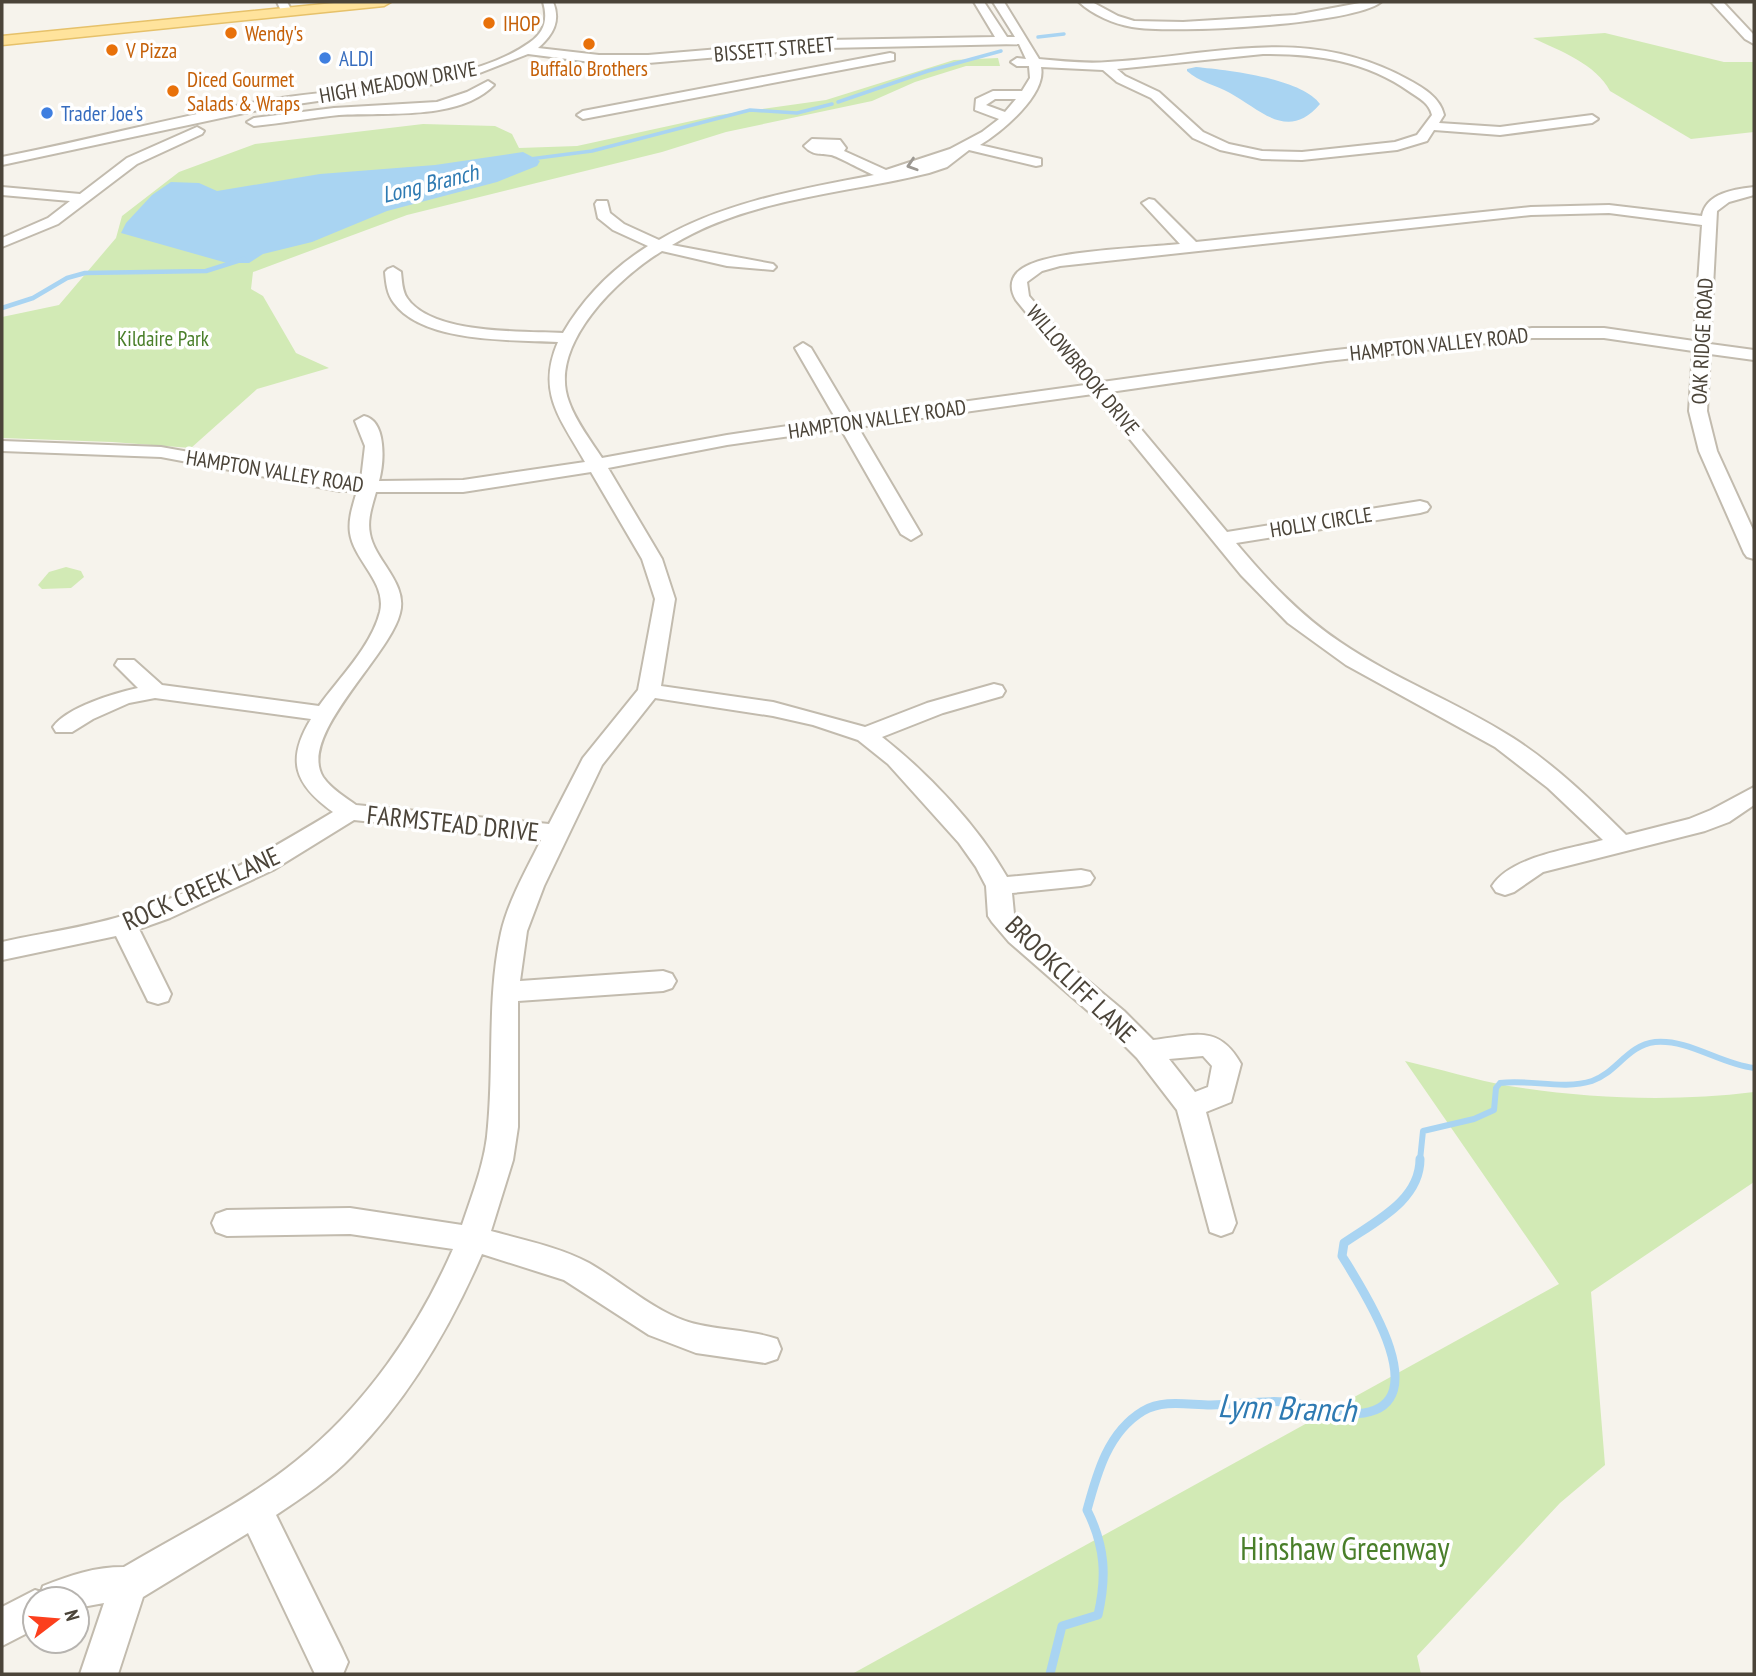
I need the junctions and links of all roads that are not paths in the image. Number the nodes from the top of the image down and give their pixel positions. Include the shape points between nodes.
1 (384, 2) edge
2 (548, 2) edge
3 (979, 2) edge
4 (999, 2) edge
5 (1085, 2) edge
6 (1375, 2) edge
7 (1716, 2) edge
8 (284, 6) edge
9 (1021, 40) junction
10 (2, 41) edge
11 (1004, 41) junction
12 (1754, 41) edge
13 (527, 50) junction
14 (890, 57) dead end
15 (1017, 62) junction
16 (1033, 62) junction
17 (1107, 66) junction
18 (660, 84) dead end
19 (488, 85) dead end
20 (1025, 95) junction
21 (681, 96) junction
22 (583, 114) dead end
23 (1009, 118) junction
24 (1592, 120) dead end
25 (1432, 126) junction
26 (85, 145) junction
27 (969, 146) junction
28 (834, 150) dead end
29 (2, 161) edge
30 (132, 162) junction
31 (1036, 162) dead end
32 (890, 176) junction
33 (2, 191) edge
34 (1754, 191) edge
35 (81, 198) junction
36 (1149, 203) dead end
37 (602, 204) dead end
38 (1709, 221) junction
39 (2, 243) edge
40 (663, 244) junction
41 (1192, 247) junction
42 (768, 267) dead end
43 (393, 272) dead end
44 (568, 338) junction
45 (1700, 347) junction
46 (803, 348) dead end
47 (1754, 355) edge
48 (1097, 388) junction
49 (364, 421) dead end
50 (846, 423) junction
51 (2, 446) edge
52 (597, 465) junction
53 (367, 487) junction
54 (1420, 507) dead end
55 (911, 534) dead end
56 (1223, 538) junction
57 (1754, 553) edge
58 (126, 665) dead end
59 (155, 691) junction
60 (649, 691) junction
61 (994, 691) dead end
62 (324, 714) junction
63 (64, 727) dead end
64 (866, 735) junction
65 (1754, 795) edge
66 (351, 812) junction
67 (555, 834) junction
68 (1622, 845) junction
69 (1081, 878) dead end
70 (999, 886) junction
71 (1505, 886) dead end
72 (124, 925) junction
73 (2, 951) edge
74 (663, 981) dead end
75 (505, 992) junction
76 (158, 994) dead end
77 (1147, 1051) junction
78 (1190, 1106) junction
79 (227, 1223) dead end
80 (1221, 1223) dead end
81 (473, 1239) junction
82 (765, 1349) dead end
83 (255, 1509) junction
84 (128, 1585) junction
85 (91, 1587) edge
86 (329, 1662) dead end
87 (99, 1674) edge

1 - 8 main road
2 - 13 street, HIGH MEADOW DRIVE via 552,22 546,36
3 - 11 street
4 - 9 street
5 - 6 street via 1119,21 1154,26 1331,14
7 - 12 street
8 - 10 main road
9 - 11 street, BISSETT STREET
9 - 16 street
11 - 13 street, BISSETT STREET via 827,44 649,65
11 - 15 street
13 - 26 street, HIGH MEADOW DRIVE via 445,78 260,106
14 - 21 street
15 - 16 street
15 - 20 street
16 - 17 street
16 - 20 street via 1035,85
17 - 25 street via 1121,79 1155,95 1198,135 1243,152 1302,156 1381,149 1416,141
17 - 25 street via 1278,49 1329,54 1391,72 1435,104 1438,115
18 - 21 street
19 - 30 street via 473,96 426,107 345,111 205,128
20 - 23 street
20 - 23 street via 993,95 980,102 986,111
21 - 22 street
23 - 27 street
24 - 25 street via 1500,131
26 - 29 street, HIGH MEADOW DRIVE
26 - 30 street via 107,157
27 - 31 street
27 - 32 street via 943,163
28 - 32 street
30 - 35 street
32 - 40 street via 743,208
33 - 35 street
34 - 38 street via 1718,202
35 - 39 street via 53,221
36 - 41 street
37 - 40 street via 603,215 616,227
38 - 41 street, WILLOWBROOK DRIVE via 1570,208
38 - 45 street, OAK RIDGE ROAD
40 - 42 street via 682,253
40 - 44 street via 604,287
41 - 48 street, WILLOWBROOK DRIVE via 1059,261 1032,269 1021,278 1018,289 1022,297
43 - 44 street via 401,302 439,325 468,332
44 - 52 street via 557,368 556,389
45 - 47 street, HAMPTON VALLEY ROAD
45 - 48 street, HAMPTON VALLEY ROAD via 1604,333 1544,332
45 - 57 street, OAK RIDGE ROAD via 1697,400 1701,431
46 - 50 street
48 - 50 street, HAMPTON VALLEY ROAD
48 - 56 street, WILLOWBROOK DRIVE
49 - 53 street, FARMSTEAD DRIVE via 374,447
50 - 52 street, HAMPTON VALLEY ROAD
50 - 55 street
51 - 53 street, HAMPTON VALLEY ROAD via 161,453
52 - 53 street, HAMPTON VALLEY ROAD via 463,486
52 - 60 street via 652,559 665,599
53 - 62 street, FARMSTEAD DRIVE via 358,520 361,538 391,595 391,612 365,663
54 - 56 street, HOLLY CIRCLE
56 - 68 street, WILLOWBROOK DRIVE via 1277,601 1315,634 1370,671 1483,729 1530,759
58 - 59 street
59 - 62 street
59 - 63 street via 122,698
60 - 64 street, BROOKCLIFF LANE via 773,709
60 - 67 street via 592,764
61 - 64 street
62 - 66 street, FARMSTEAD DRIVE via 309,742 307,766 323,793
64 - 70 street, BROOKCLIFF LANE via 896,759 963,831
65 - 68 street via 1720,816
66 - 67 street, FARMSTEAD DRIVE
66 - 72 street, ROCK CREEK LANE via 264,864
67 - 75 street via 514,931
68 - 71 street via 1535,866
69 - 70 street
70 - 77 street, BROOKCLIFF LANE via 1001,916 1018,936
72 - 73 street, ROCK CREEK LANE
72 - 76 street
74 - 75 street
75 - 81 street via 503,1127 498,1160
77 - 78 street, BROOKCLIFF LANE
77 - 78 street via 1210,1045 1227,1064 1221,1094
78 - 80 street, BROOKCLIFF LANE
79 - 81 street via 350,1221
81 - 82 street via 575,1271 660,1325 696,1339
81 - 83 street via 424,1340 377,1401 340,1445
83 - 84 street
83 - 86 street
84 - 85 street
84 - 87 street

